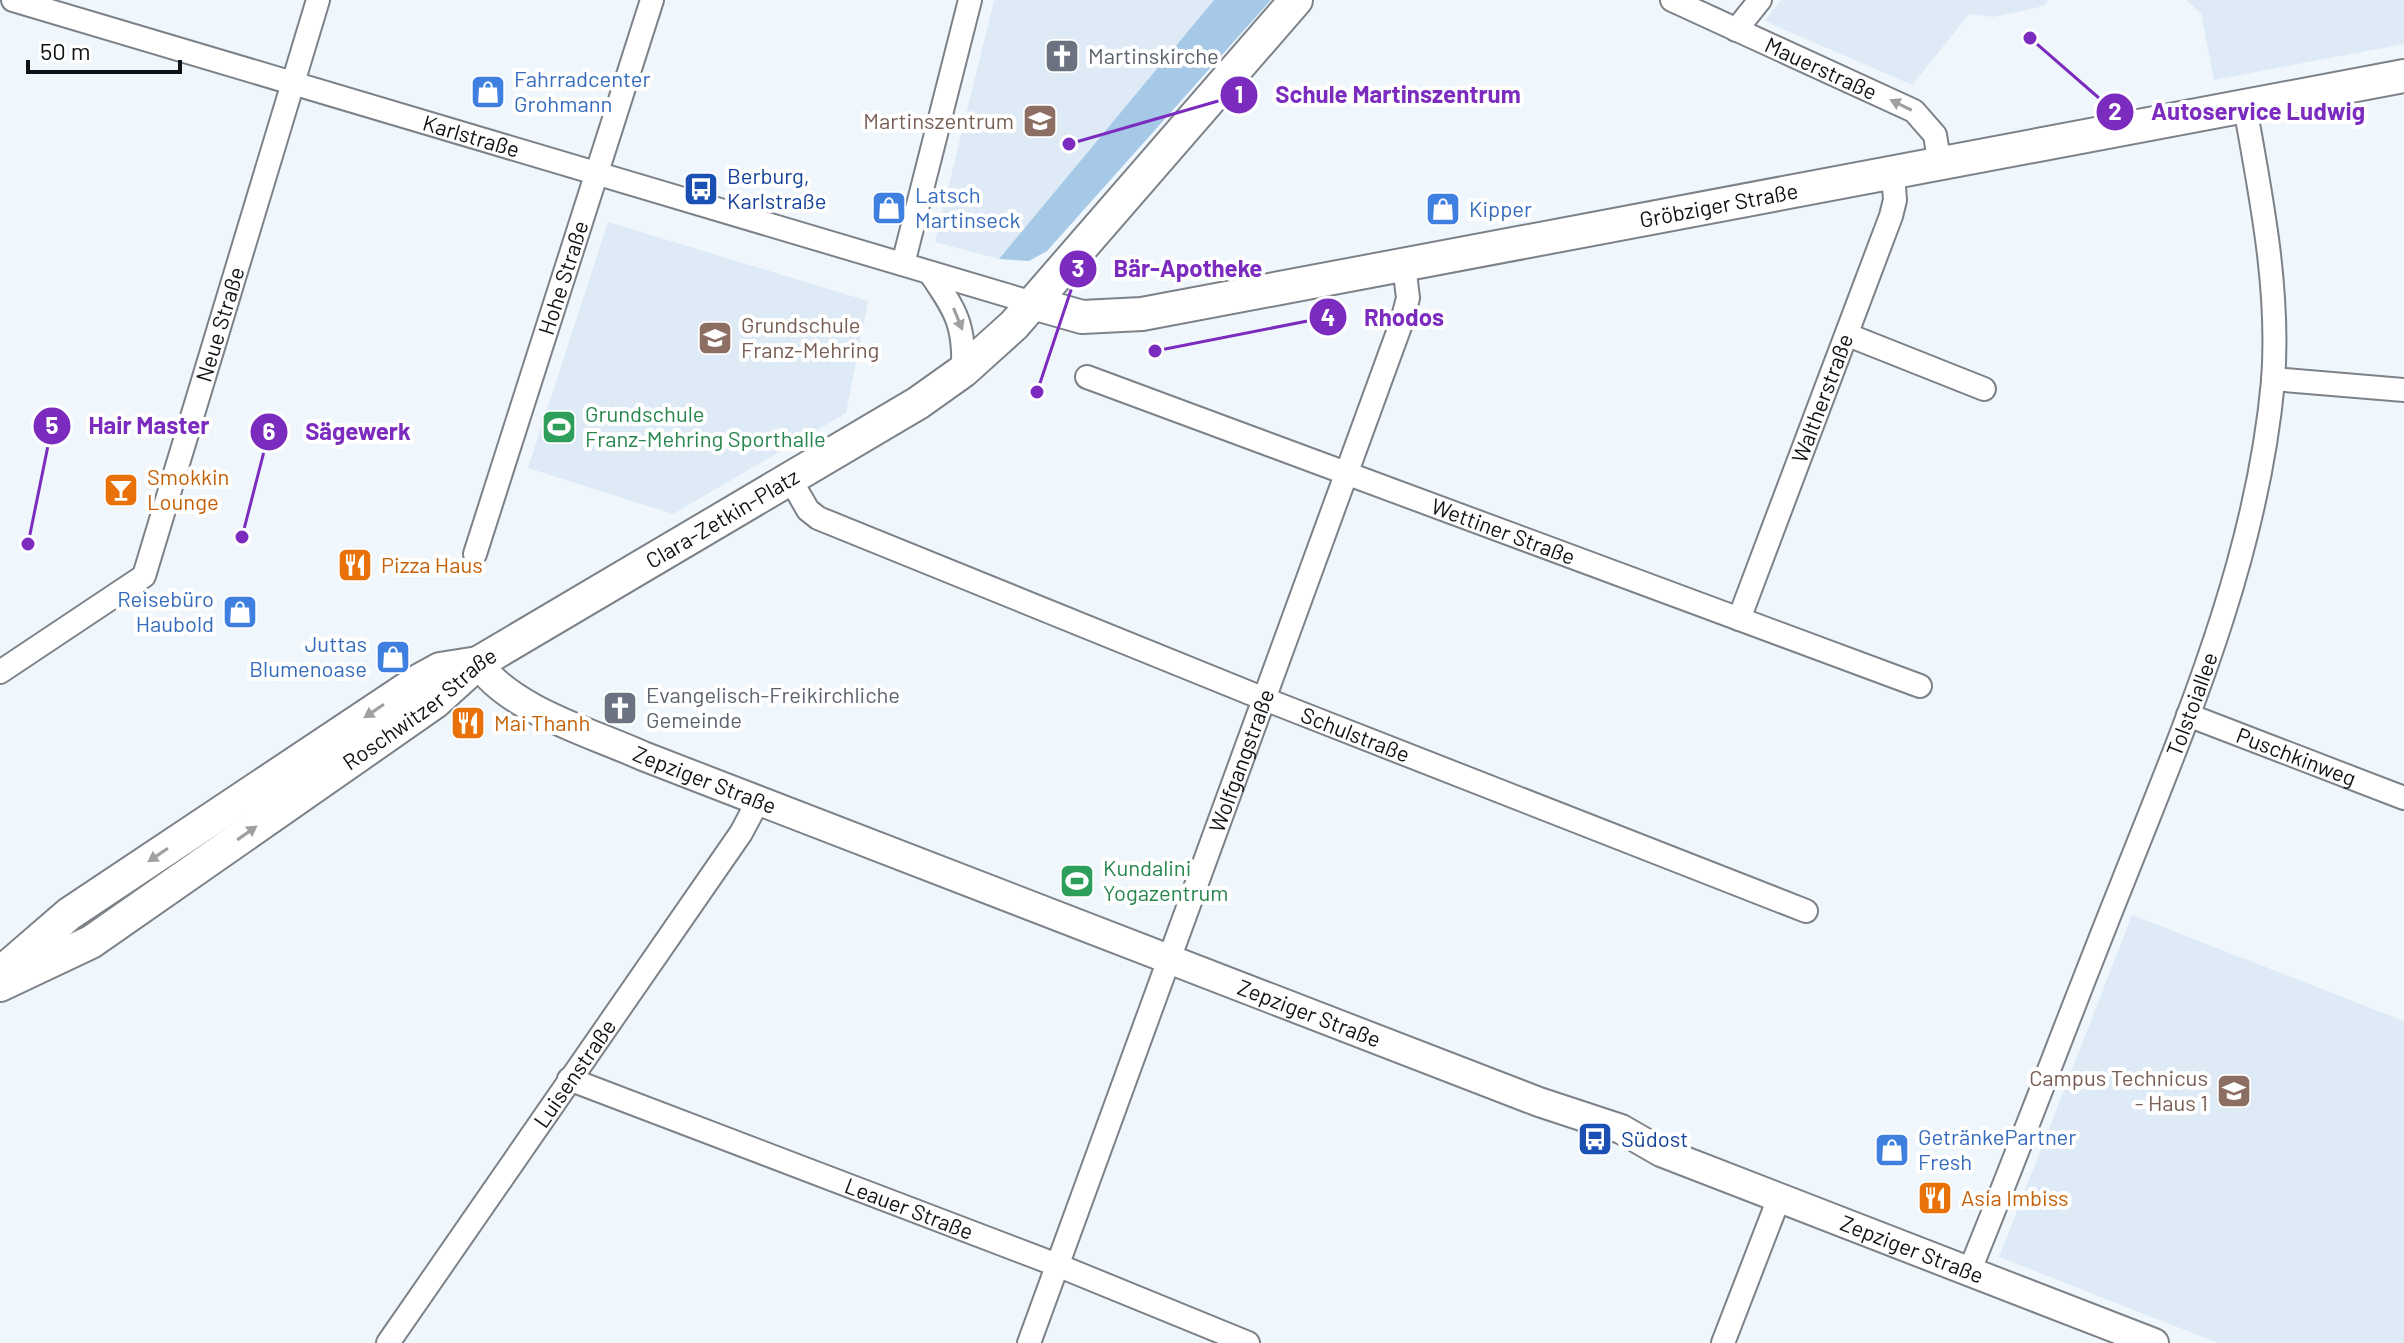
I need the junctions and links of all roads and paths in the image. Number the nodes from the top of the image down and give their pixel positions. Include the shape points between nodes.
1 (13, 0) edge
2 (318, 0) edge
3 (652, 0) edge
4 (970, 0) edge
5 (1296, 0) edge
6 (1672, 0) edge
7 (1760, 0) edge
8 (1736, 30) junction
9 (2404, 76) edge
10 (293, 83) junction
11 (2245, 107) junction
12 (1940, 166) junction
13 (1893, 174) junction
14 (595, 176) junction
15 (903, 264) junction
16 (1404, 265) junction
17 (930, 273) junction
18 (1033, 303) junction
19 (1848, 335) junction
20 (963, 371) junction
21 (1087, 377) dead end
22 (2273, 379) junction
23 (1984, 389) dead end
24 (2404, 390) edge
25 (1345, 471) junction
26 (790, 479) junction
27 (475, 554) dead end
28 (1739, 619) junction
29 (478, 663) junction
30 (0, 672) edge
31 (1920, 686) dead end
32 (1262, 698) junction
33 (2188, 715) junction
34 (2404, 798) edge
35 (758, 801) junction
36 (1806, 911) dead end
37 (1169, 959) junction
38 (0, 974) edge
39 (0, 985) edge
40 (569, 1079) junction
41 (1779, 1198) junction
42 (1057, 1265) junction
43 (1969, 1272) junction
44 (2124, 1338) edge
45 (388, 1343) edge
46 (1029, 1343) edge
47 (1248, 1343) edge
48 (1723, 1343) edge
49 (2154, 1343) edge

1 - 10 street, Karlstraße
2 - 10 street, Neue Straße
3 - 14 street, Hohe Straße
4 - 15 street
5 - 18 main road, Clara-Zetkin-Platz
6 - 8 street, Mauerstraße
7 - 8 street
12 -> 8 street, Mauerstraße via 1935,135 1914,111
9 - 11 main road, Gröbziger Straße
10 - 14 street, Karlstraße
10 - 30 street, Neue Straße via 144,576
11 - 12 main road, Gröbziger Straße
11 - 22 street, Tolstoiallee via 2271,270
12 - 13 main road, Gröbziger Straße
13 - 16 main road, Gröbziger Straße
13 - 19 street, Waltherstraße via 1891,216
14 - 15 street, Karlstraße
14 - 27 street, Hohe Straße
15 - 17 street, Karlstraße
16 - 18 main road, Gröbziger Straße via 1116,318 1082,317
16 - 25 street, Wolfgangstraße via 1408,298 1402,321
17 - 18 street, Karlstraße
17 -> 20 street via 958,314
18 - 20 main road, Clara-Zetkin-Platz
19 - 23 street
19 - 28 street, Waltherstraße
20 - 26 main road, Clara-Zetkin-Platz
21 - 25 street, Wettiner Straße
22 - 24 street
22 - 33 street, Tolstoiallee via 2255,506 2233,590
25 - 28 street, Wettiner Straße
25 - 32 street, Wolfgangstraße
26 - 29 main road, Clara-Zetkin-Platz
26 - 32 street, Schulstraße via 818,518
28 - 31 street, Wettiner Straße
29 - 35 street, Zepziger Straße via 525,704
29 -> 38 main road, Roschwitzer Straße via 440,669 420,680 69,914
39 -> 29 main road, Roschwitzer Straße via 91,942 435,702
32 - 36 street, Schulstraße
32 - 37 street, Wolfgangstraße
33 - 34 street, Puschkinweg
33 - 43 street, Tolstoiallee
35 - 37 street, Zepziger Straße
35 - 40 street, Luisenstraße
37 - 41 street, Zepziger Straße via 1621,1129 1661,1152
37 - 42 street, Wolfgangstraße
40 - 42 street, Leauer Straße
40 - 45 street, Luisenstraße
41 - 43 street, Zepziger Straße
41 - 48 street
42 - 46 street, Wolfgangstraße
42 - 47 street, Leauer Straße
43 - 44 street, Zepziger Straße
44 - 49 street, Zepziger Straße

